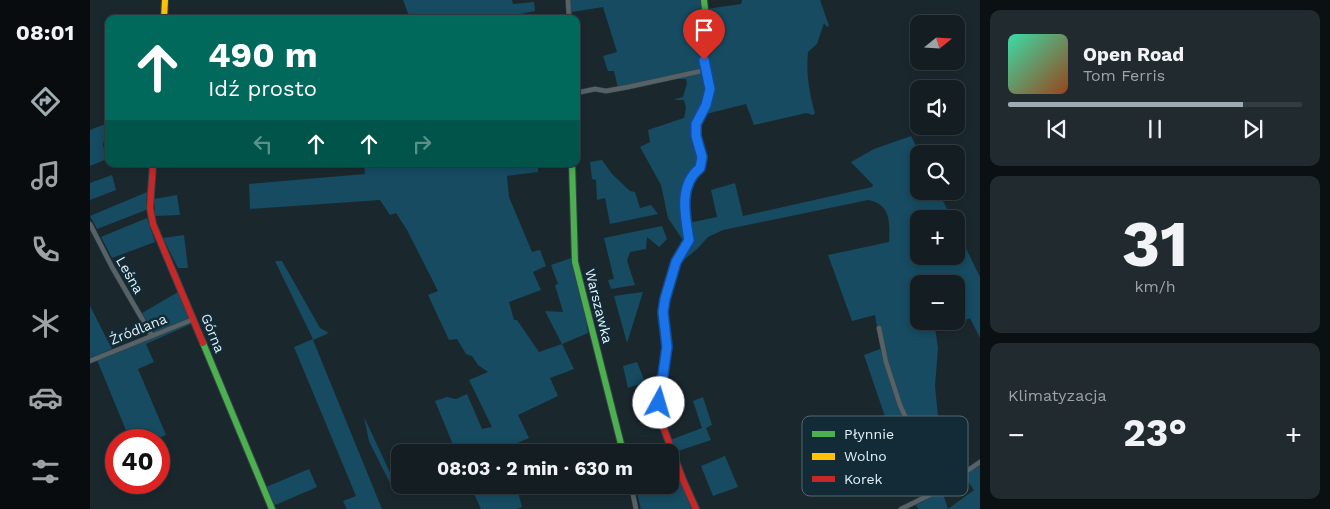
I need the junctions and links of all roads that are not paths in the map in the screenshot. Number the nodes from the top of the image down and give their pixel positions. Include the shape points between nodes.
1 (166, 0) edge
2 (568, 0) edge
3 (704, 0) edge
4 (164, 15) edge
5 (569, 15) edge
6 (706, 70) junction
7 (580, 92) edge
8 (153, 167) edge
9 (572, 167) edge
10 (90, 224) edge
11 (194, 319) junction
12 (879, 328) dead end
13 (152, 336) junction
14 (90, 361) edge
15 (905, 416) edge
16 (621, 444) edge
17 (980, 462) edge
18 (968, 471) edge
19 (633, 494) edge
20 (929, 496) edge
21 (272, 509) edge
22 (636, 509) edge
23 (696, 509) edge
24 (900, 509) edge

1 - 4 street
2 - 5 street
3 - 6 street via 701,34
6 - 7 street via 606,91
6 - 23 street via 710,89 696,124 702,157 700,168 692,174 685,196 689,240 676,262 663,312 667,347 659,403 661,421
8 - 11 street, Górna via 152,218
9 - 16 street, Warszawka via 575,262
10 - 13 street, Leśna
11 - 13 street, Źródlana
11 - 21 street, Górna
12 - 15 street via 886,362
13 - 14 street, Źródlana
17 - 18 street
19 - 22 street
20 - 24 street

